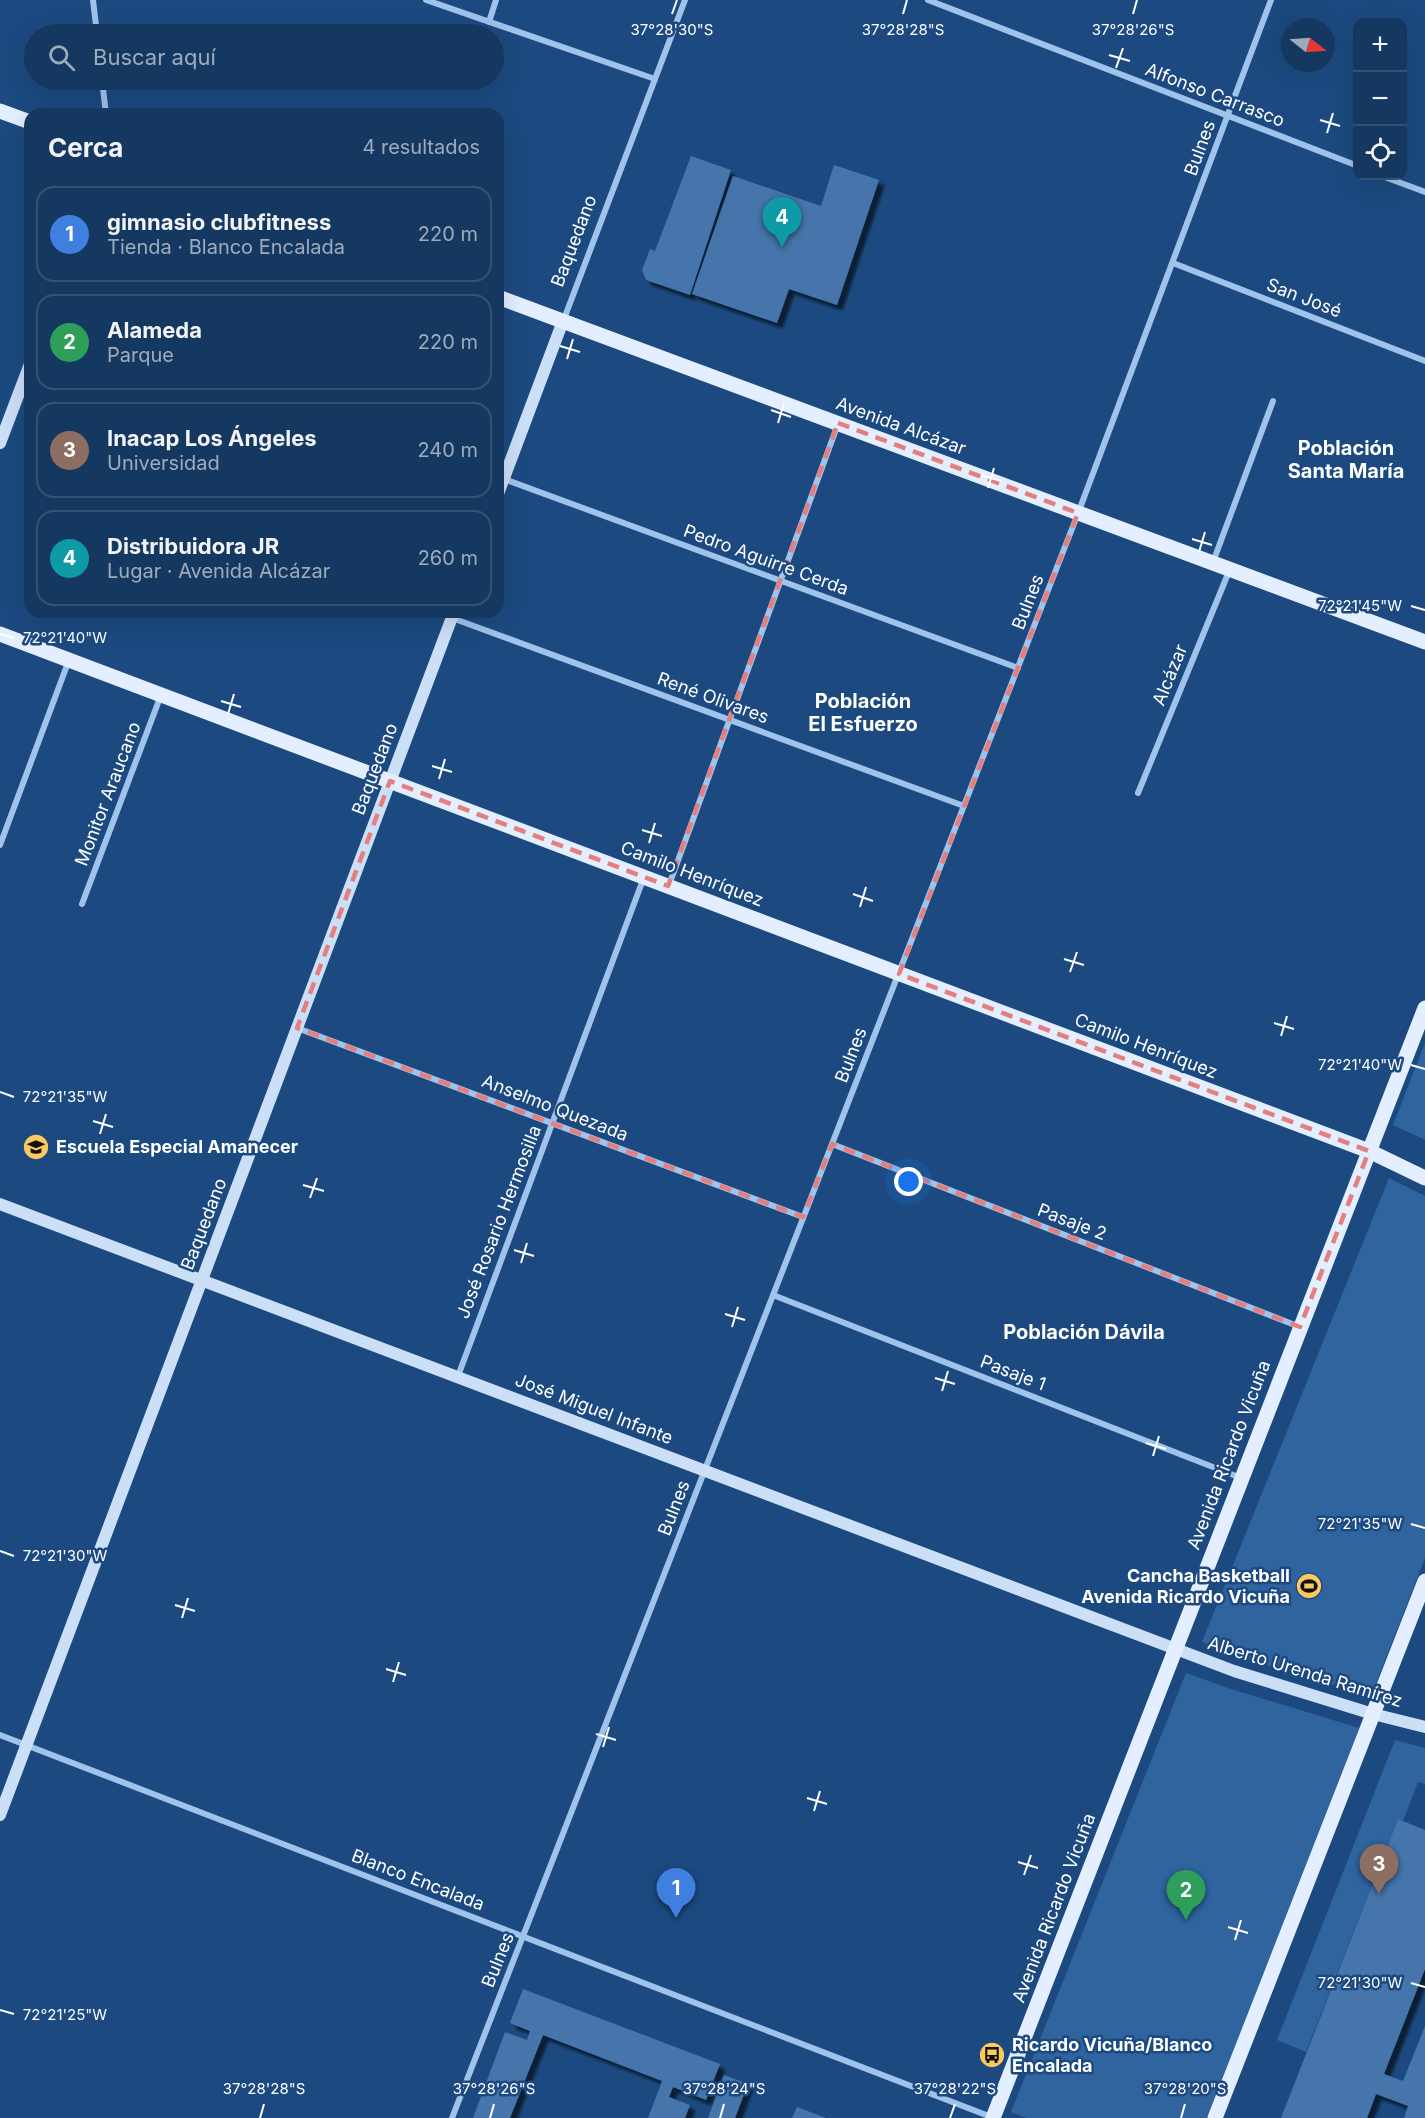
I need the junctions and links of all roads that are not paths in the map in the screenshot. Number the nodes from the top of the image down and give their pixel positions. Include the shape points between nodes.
1 (93, 0) edge
2 (426, 0) edge
3 (496, 0) edge
4 (685, 0) edge
5 (928, 0) edge
6 (1271, 0) edge
7 (489, 22) junction
8 (96, 24) edge
9 (495, 24) edge
10 (504, 27) edge
11 (655, 79) junction
12 (103, 90) edge
13 (105, 108) edge
14 (0, 111) edge
15 (1227, 116) junction
16 (24, 120) edge
17 (1353, 164) edge
18 (1393, 180) edge
19 (1425, 192) edge
20 (1173, 263) junction
21 (504, 299) edge
22 (563, 321) junction
23 (1425, 361) edge
24 (24, 380) edge
25 (1273, 401) dead end
26 (838, 423) junction
27 (0, 442) edge
28 (504, 479) joint
29 (1078, 513) junction
30 (1213, 563) junction
31 (1230, 569) junction
32 (781, 581) junction
33 (452, 618) edge
34 (461, 618) edge
35 (0, 634) edge
36 (1425, 642) edge
37 (69, 660) junction
38 (1018, 668) junction
39 (161, 695) junction
40 (729, 720) junction
41 (390, 781) junction
42 (1138, 793) dead end
43 (964, 806) junction
44 (0, 845) edge
45 (645, 877) junction
46 (668, 886) junction
47 (82, 904) dead end
48 (899, 974) junction
49 (1425, 1008) edge
50 (297, 1028) junction
51 (553, 1123) junction
52 (832, 1144) junction
53 (1369, 1151) junction
54 (1425, 1178) edge
55 (0, 1204) edge
56 (802, 1217) junction
57 (201, 1281) junction
58 (773, 1295) junction
59 (1300, 1327) junction
60 (458, 1376) junction
61 (704, 1471) junction
62 (1242, 1478) junction
63 (1425, 1581) edge
64 (1175, 1649) junction
65 (1373, 1714) junction
66 (1425, 1727) edge
67 (0, 1735) edge
68 (26, 1745) junction
69 (0, 1815) edge
70 (523, 1937) junction
71 (452, 2118) edge
72 (994, 2118) edge
73 (1215, 2118) edge

1 - 8 street
2 - 7 street
3 - 7 street
4 - 11 street, Baquedano
5 - 15 street, Alfonso Carrasco
6 - 15 street, Bulnes
7 - 9 street
10 - 11 street
11 - 22 street, Baquedano
12 - 13 street
14 - 16 main road
15 - 17 street, Alfonso Carrasco
15 - 20 street, Bulnes
18 - 19 street
20 - 23 street, San José
20 - 29 street, Bulnes
21 - 22 main road, Avenida Alcázar
22 - 26 main road, Avenida Alcázar
22 - 28 street, Baquedano
24 - 27 street
25 - 30 street
26 - 29 main road, Avenida Alcázar
26 - 32 street
28 - 32 street, Pedro Aguirre Cerda
29 - 30 main road, Avenida Alcázar
29 - 38 street, Bulnes
30 - 31 main road, Avenida Alcázar
31 - 36 main road, Avenida Alcázar
31 - 42 street, Alcázar
32 - 38 street, Pedro Aguirre Cerda
32 - 40 street
33 - 41 street, Baquedano
34 - 40 street, René Olivares
35 - 37 main road, Camilo Henríquez
37 - 39 main road, Camilo Henríquez
37 - 44 street
38 - 43 street, Bulnes
39 - 41 main road, Camilo Henríquez
39 - 47 street, Monitor Araucano
40 - 43 street, René Olivares
40 - 46 street
41 - 45 main road, Camilo Henríquez
41 - 50 street, Baquedano
43 - 48 street, Bulnes
45 - 46 main road, Camilo Henríquez
45 - 51 street, José Rosario Hermosilla
46 - 48 main road, Camilo Henríquez
48 - 52 street, Bulnes
48 - 53 main road, Camilo Henríquez
49 - 53 main road, Avenida Ricardo Vicuña
50 - 51 street, Anselmo Quezada
50 - 57 street, Baquedano
51 - 56 street, Anselmo Quezada
51 - 60 street, José Rosario Hermosilla
52 - 56 street, Bulnes
52 - 59 street, Pasaje 2
53 - 54 main road, Camilo Henríquez
53 - 59 main road, Avenida Ricardo Vicuña
55 - 57 street, José Miguel Infante
56 - 58 street, Bulnes
57 - 60 street, José Miguel Infante
57 - 68 street, Baquedano
58 - 61 street, Bulnes
58 - 62 street, Pasaje 1
59 - 62 main road, Avenida Ricardo Vicuña
60 - 61 street, José Miguel Infante
61 - 64 street, José Miguel Infante
61 - 70 street, Bulnes
62 - 64 main road, Avenida Ricardo Vicuña
63 - 65 main road
64 - 65 street, Alberto Urenda Ramírez
64 - 72 main road, Avenida Ricardo Vicuña
65 - 66 street, Alberto Urenda Ramírez
65 - 73 main road
67 - 68 street, Blanco Encalada
68 - 69 street, Baquedano
68 - 70 street, Blanco Encalada
70 - 71 street, Bulnes
70 - 72 street, Blanco Encalada

